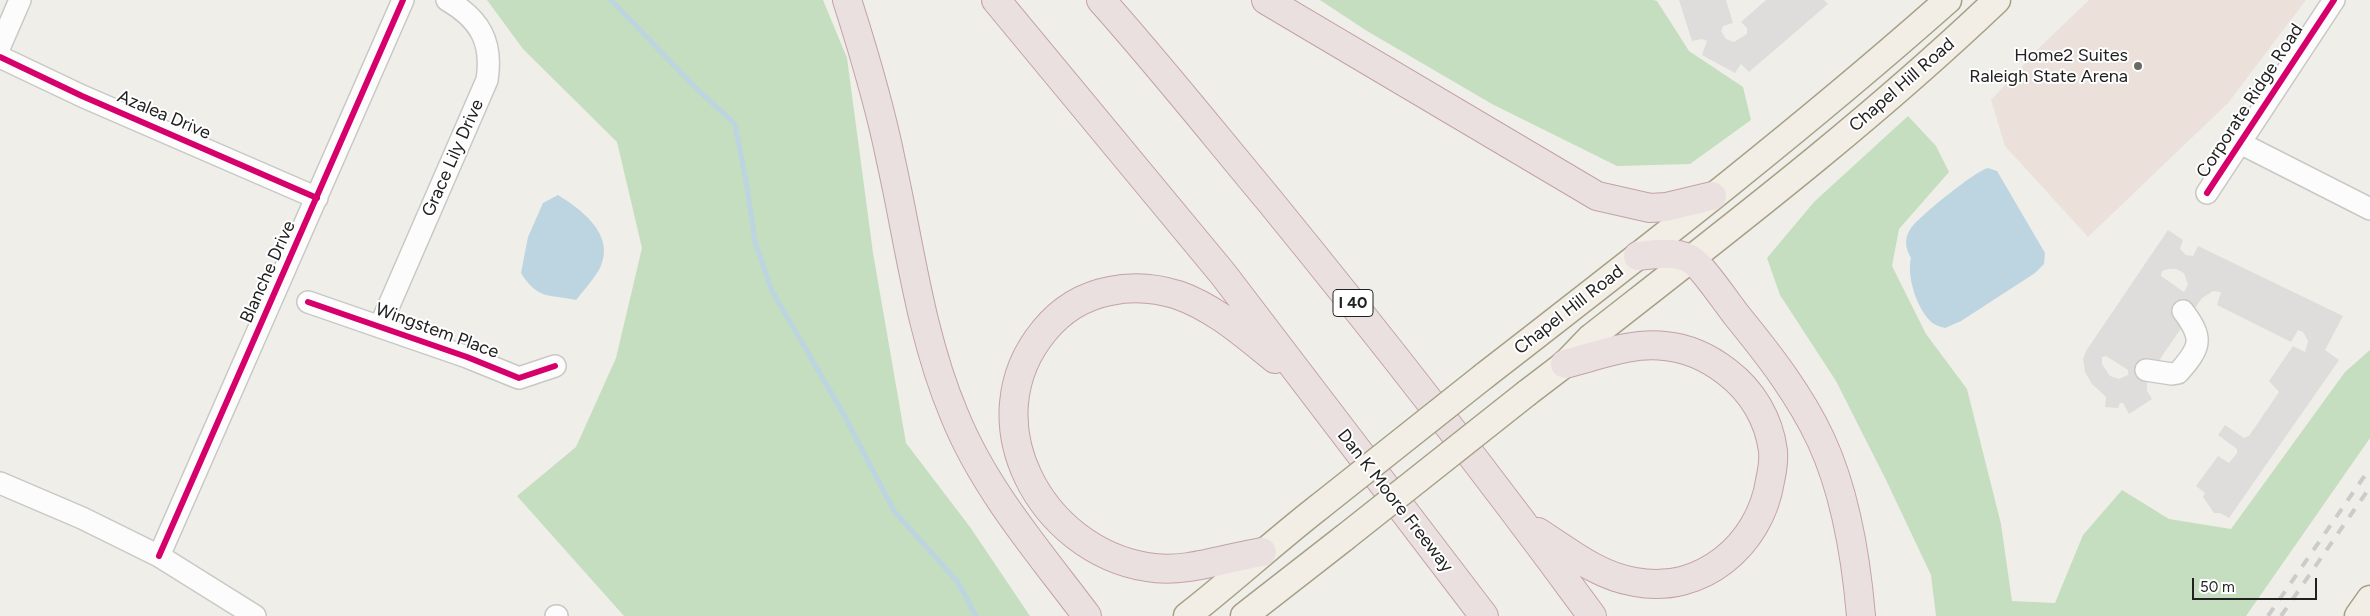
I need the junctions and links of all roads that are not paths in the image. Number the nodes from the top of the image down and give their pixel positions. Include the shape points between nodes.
1 (20, 0) edge
2 (403, 0) edge
3 (447, 0) edge
4 (847, 0) edge
5 (996, 0) edge
6 (1101, 0) edge
7 (1266, 0) edge
8 (1948, 0) edge
9 (1996, 0) edge
10 (2334, 0) edge
11 (0, 46) edge
12 (0, 57) edge
13 (2240, 143) junction
14 (2207, 192) dead end
15 (1712, 196) junction
16 (317, 198) junction
17 (2370, 209) edge
18 (1638, 256) junction
19 (1691, 260) junction
20 (308, 302) dead end
21 (2183, 311) dead end
22 (380, 326) junction
23 (1565, 364) junction
24 (555, 366) dead end
25 (2146, 370) dead end
26 (1307, 385) junction
27 (0, 483) edge
28 (1523, 522) junction
29 (1262, 552) junction
30 (159, 556) junction
31 (2370, 599) edge
32 (255, 616) edge
33 (1087, 616) edge
34 (1187, 616) edge
35 (1244, 616) edge
36 (1484, 616) edge
37 (1592, 616) edge
38 (1862, 616) edge
39 (2358, 616) edge

1 - 11 street
2 - 16 street, Blanche Drive
3 - 22 street, Grace Lily Drive via 470,17 483,35 489,51 487,80
4 - 33 highway via 881,116 922,315 954,415 995,492
5 - 26 highway via 1223,274
6 - 28 highway, I 40 via 1374,328
7 - 15 highway via 1597,196 1650,208
8 - 15 main road, Chapel Hill Road via 1872,67
9 - 19 main road, Chapel Hill Road via 1922,71
10 - 13 street, Corporate Ridge Road
12 - 16 street, Azalea Drive
13 - 14 street, Corporate Ridge Road
13 - 17 street
15 - 18 main road, Chapel Hill Road
16 - 30 street, Blanche Drive
18 - 19 highway via 1664,253
18 - 29 main road, Chapel Hill Road, bridge
19 - 23 main road, Chapel Hill Road via 1590,338
19 - 38 highway via 1779,370 1821,439 1844,508
20 - 22 street, Wingstem Place
21 - 25 street via 2198,336 2191,356 2178,373
22 - 24 street, Wingstem Place via 519,378
23 - 28 highway via 1622,349 1664,346 1700,355 1719,365 1748,392 1768,429 1773,452 1767,498 1750,533 1730,556 1700,575 1670,583 1635,582 1601,572
23 - 35 main road, Chapel Hill Road, bridge
26 - 29 highway via 1204,307 1176,295 1147,288 1101,293 1061,314 1048,325 1031,350 1018,380 1015,429 1029,482 1058,522 1087,546 1118,560 1165,569
26 - 36 highway, Dan K Moore Freeway
27 - 30 street
28 - 37 highway, I 40
29 - 34 main road, Chapel Hill Road via 1234,580
30 - 32 street
31 - 39 main road

